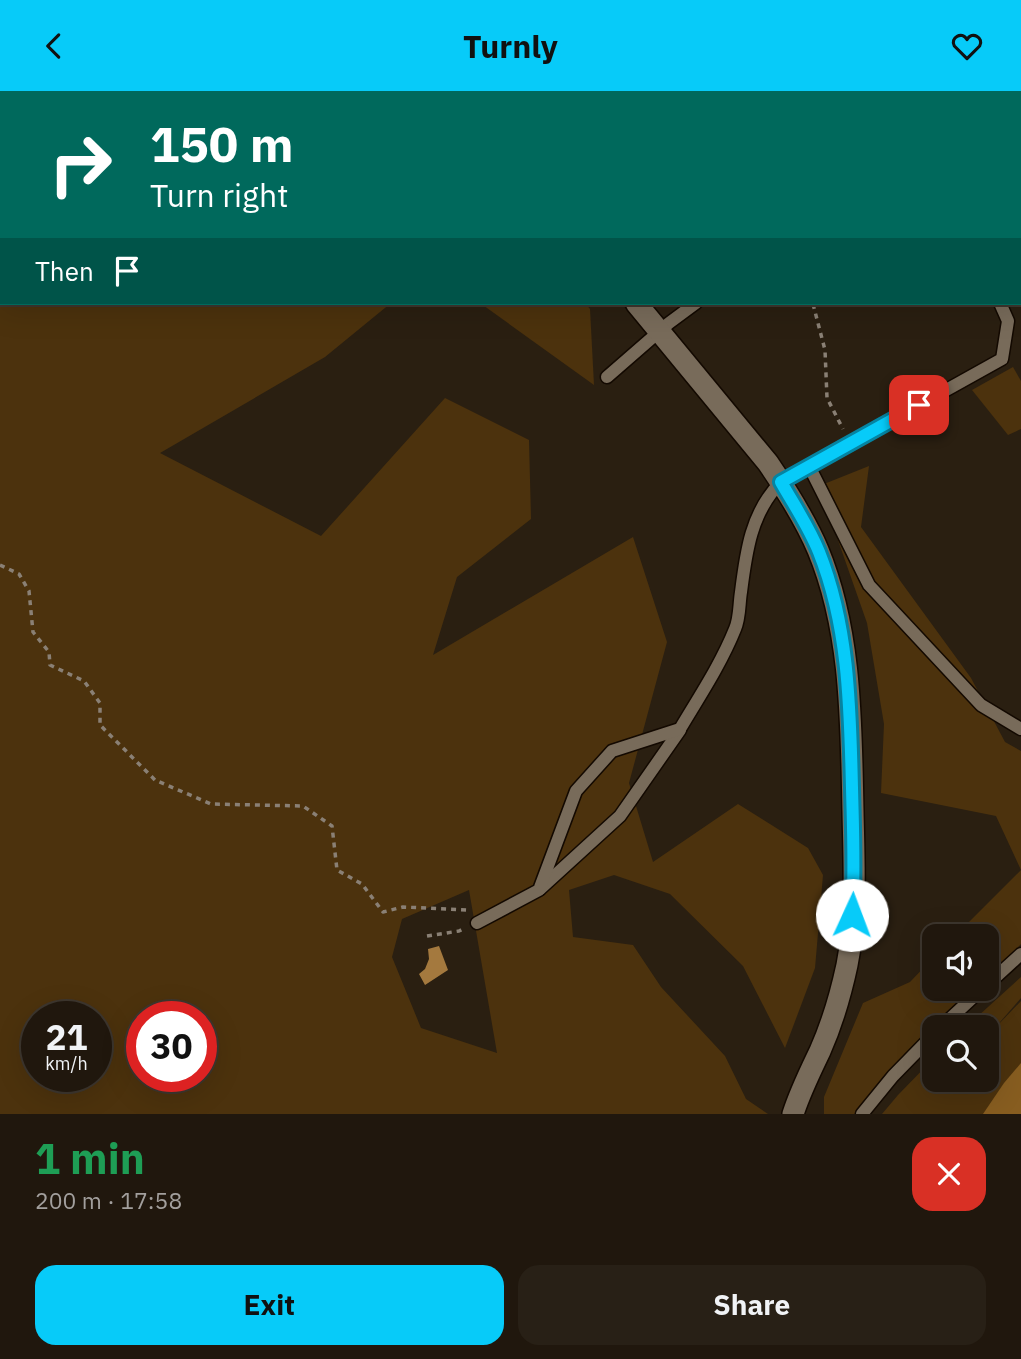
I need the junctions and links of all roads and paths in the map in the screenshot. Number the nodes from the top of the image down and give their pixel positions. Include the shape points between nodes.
1 (638, 305) edge
2 (694, 305) edge
3 (813, 305) edge
4 (1001, 305) edge
5 (660, 332) junction
6 (607, 377) dead end
7 (850, 443) junction
8 (809, 466) junction
9 (781, 482) junction
10 (0, 565) edge
11 (680, 729) junction
12 (1021, 729) edge
13 (539, 890) junction
14 (477, 923) junction
15 (427, 936) dead end
16 (1021, 954) edge
17 (999, 974) edge
18 (969, 1001) edge
19 (954, 1015) edge
20 (922, 1046) edge
21 (793, 1114) edge
22 (862, 1114) edge

1 - 5 street
2 - 5 lane
3 - 7 path via 825,350 827,398
4 - 7 lane via 1008,321 1002,359
5 - 6 lane
5 - 9 street
7 - 8 lane
8 - 9 lane
8 - 12 lane via 869,585 981,705
9 - 11 lane via 752,528 736,627
9 - 21 street via 819,552 844,648 853,849 846,968
10 - 14 path via 19,574 29,591 33,632 49,652 50,664 84,681 100,703 100,725 155,780 211,804 303,806 332,826 337,870 362,884 383,912 403,907 467,910
11 - 13 lane via 620,816
11 - 13 lane via 612,751 582,783
13 - 14 lane
14 - 15 path
16 - 17 lane
18 - 19 lane
20 - 22 lane

